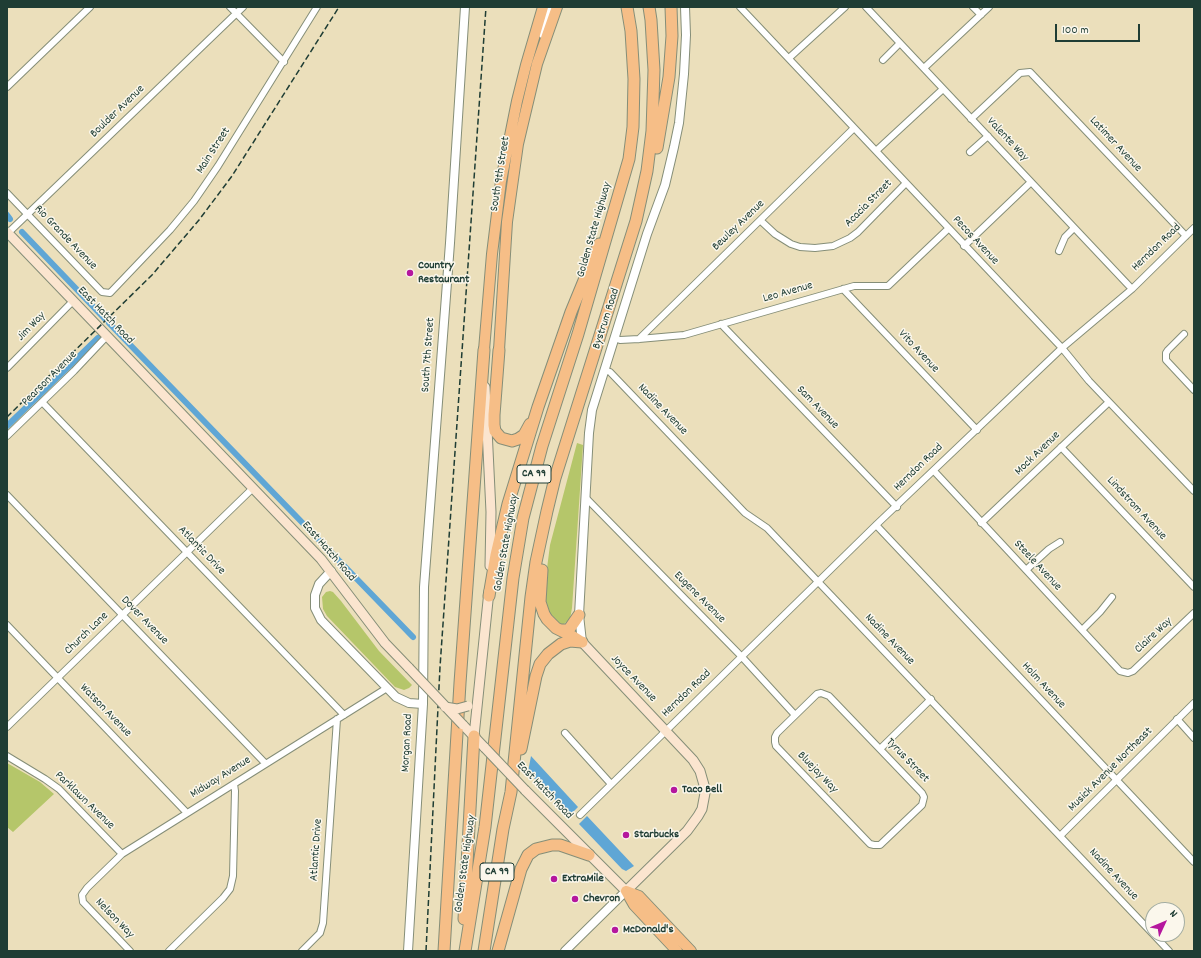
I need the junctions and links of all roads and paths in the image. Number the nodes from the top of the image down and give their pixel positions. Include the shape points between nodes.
1 (90, 7) edge
2 (230, 7) edge
3 (243, 7) edge
4 (318, 7) edge
5 (465, 7) edge
6 (543, 7) edge
7 (549, 7) edge
8 (557, 7) edge
9 (627, 7) edge
10 (649, 7) edge
11 (671, 7) edge
12 (686, 7) edge
13 (845, 7) edge
14 (866, 7) edge
15 (973, 7) edge
16 (989, 7) edge
17 (743, 8) edge
18 (236, 13) junction
19 (981, 15) junction
20 (900, 43) junction
21 (788, 58) junction
22 (882, 60) dead end
23 (284, 62) junction
24 (537, 64) junction
25 (924, 68) junction
26 (7, 87) edge
27 (943, 89) junction
28 (971, 119) junction
29 (854, 128) junction
30 (988, 136) junction
31 (508, 142) junction
32 (518, 144) junction
33 (876, 151) junction
34 (970, 152) dead end
35 (1031, 182) junction
36 (906, 183) junction
37 (7, 193) edge
38 (619, 198) junction
39 (28, 215) junction
40 (761, 221) junction
41 (636, 222) junction
42 (1074, 228) junction
43 (1194, 228) edge
44 (948, 229) junction
45 (7, 233) edge
46 (1186, 236) junction
47 (964, 246) junction
48 (1059, 251) dead end
49 (843, 289) junction
50 (1132, 289) junction
51 (110, 293) joint
52 (73, 301) junction
53 (721, 324) junction
54 (1184, 334) dead end
55 (107, 336) junction
56 (614, 338) junction
57 (639, 339) junction
58 (1062, 348) junction
59 (484, 350) junction
60 (499, 350) joint
61 (7, 368) edge
62 (604, 370) junction
63 (1194, 390) edge
64 (42, 402) junction
65 (1109, 402) junction
66 (538, 408) junction
67 (977, 430) junction
68 (7, 436) edge
69 (1061, 447) junction
70 (934, 471) junction
71 (252, 489) junction
72 (1194, 491) edge
73 (7, 495) edge
74 (586, 498) junction
75 (897, 507) junction
76 (547, 511) junction
77 (981, 523) junction
78 (876, 525) junction
79 (1060, 542) dead end
80 (187, 552) junction
81 (1026, 570) junction
82 (331, 571) junction
83 (819, 582) junction
84 (1194, 587) edge
85 (489, 596) junction
86 (1112, 598) dead end
87 (1194, 613) edge
88 (122, 615) junction
89 (578, 615) junction
90 (7, 625) edge
91 (562, 630) junction
92 (1082, 630) junction
93 (582, 642) junction
94 (742, 657) junction
95 (1127, 673) joint
96 (58, 678) junction
97 (387, 688) junction
98 (479, 690) junction
99 (931, 699) junction
100 (1194, 703) edge
101 (423, 704) junction
102 (445, 707) junction
103 (344, 715) junction
104 (796, 715) junction
105 (337, 719) junction
106 (1177, 719) junction
107 (7, 727) edge
108 (666, 731) junction
109 (565, 733) dead end
110 (474, 736) junction
111 (1194, 738) edge
112 (880, 749) junction
113 (7, 756) edge
114 (265, 763) junction
115 (1116, 780) junction
116 (234, 784) junction
117 (611, 784) junction
118 (510, 792) junction
119 (187, 813) junction
120 (580, 815) dead end
121 (1060, 836) junction
122 (876, 845) joint
123 (122, 854) junction
124 (590, 855) junction
125 (1194, 862) edge
126 (626, 891) junction
127 (83, 902) joint
128 (1145, 926) edge
129 (1161, 942) edge
130 (130, 951) edge
131 (169, 951) edge
132 (302, 951) edge
133 (408, 951) edge
134 (444, 951) edge
135 (462, 951) edge
136 (465, 951) edge
137 (484, 951) edge
138 (498, 951) edge
139 (565, 951) edge
140 (677, 951) edge
141 (691, 951) edge
142 (1169, 951) edge

1 - 26 street
2 - 18 street
3 - 18 street, Boulder Avenue
4 - 23 street, Main Street
5 - 101 street, South 7th Street via 424,587
6 - 31 main road, South 9th Street
7 - 24 street
8 - 24 main road, South 9th Street
9 - 38 highway, Golden State Highway / CA 99 via 633,55 634,103 629,159
10 - 41 highway, CA 99 via 654,70 653,110 647,171
11 - 41 highway via 671,57 666,96 654,168
12 - 56 street, Bystrum Road via 685,60 679,123 665,186
13 - 21 street
14 - 20 street, Valente Way
15 - 19 street
16 - 19 street
17 - 21 street, Pecos Avenue
18 - 23 street
18 - 39 street, Boulder Avenue
19 - 25 street
20 - 22 street
20 - 25 street, Valente Way
21 - 29 street, Pecos Avenue
23 - 51 street, Main Street via 194,201
24 - 32 main road, South 9th Street
25 - 27 street, Valente Way
27 - 28 street, Valente Way
27 - 33 street
28 - 30 street, Valente Way
28 - 46 street, Latimer Avenue via 1020,73 1032,74
29 - 33 street, Pecos Avenue
29 - 40 street, Bewley Avenue
30 - 34 street
30 - 35 street, Valente Way
31 - 32 main road
31 - 59 main road, South 9th Street via 495,224
32 - 60 main road, South 9th Street via 507,222
33 - 36 street, Pecos Avenue
35 - 42 street, Valente Way
35 - 47 street
36 - 40 street, Acacia Street via 858,232 833,246 815,248 791,244 774,234
36 - 44 street, Pecos Avenue
37 - 39 street, Rio Grande Avenue
38 - 66 highway via 574,304
38 - 136 highway, Golden State Highway / CA 99 via 542,446 523,518 513,578 485,827
39 - 45 street, Boulder Avenue
39 - 51 street, Rio Grande Avenue via 102,292
40 - 57 street, Bewley Avenue
41 - 76 highway, CA 99 via 555,478
42 - 48 street via 1065,237
42 - 50 street, Valente Way
43 - 46 street, Herndon Road
44 - 47 street, Pecos Avenue
44 - 49 street, Leo Avenue via 888,286 854,286
45 - 52 main road, East Hatch Road
46 - 50 street, Herndon Road
47 - 58 street, Pecos Avenue
49 - 53 street, Leo Avenue
49 - 67 street, Vito Avenue
50 - 58 street, Herndon Road
52 - 55 main road, East Hatch Road
52 - 61 street, Jim Way
53 - 57 street, Leo Avenue via 684,335
53 - 75 street, Sam Avenue
54 - 63 street via 1168,350 1166,356 1168,362
55 - 64 street, Pearson Avenue
55 - 71 main road, East Hatch Road
56 - 57 street, Leo Avenue
56 - 62 street, Bystrum Road
58 - 65 street, Pecos Avenue
58 - 67 street, Herndon Road
59 - 85 main road via 491,512
59 - 134 highway
60 - 66 highway via 494,415 496,431 501,438 518,439 528,428
62 - 74 street, Bystrum Road via 590,421
62 - 83 street, Nadine Avenue via 610,372 745,513 767,528
64 - 68 street, Pearson Avenue
64 - 80 street, Atlantic Drive
65 - 69 street, Mock Avenue
65 - 72 street, Pecos Avenue
66 - 85 highway via 503,524
67 - 70 street, Herndon Road
69 - 77 street, Mock Avenue
69 - 84 street, Lindstrom Avenue
70 - 75 street, Herndon Road
70 - 77 street, Steele Avenue
71 - 80 street, Church Lane
71 - 82 main road, East Hatch Road
73 - 88 street, Dover Avenue
74 - 89 street, Bystrum Road
74 - 94 street, Eugene Avenue
75 - 78 street, Herndon Road
76 - 91 highway via 540,602 547,619
76 - 118 highway, CA 99 via 531,597
77 - 81 street, Steele Avenue
78 - 83 street, Herndon Road
78 - 115 street, Holm Avenue
79 - 81 street
80 - 88 street, Church Lane
80 - 103 street, Atlantic Drive
81 - 92 street, Steele Avenue
82 - 97 street, Morgan Road via 317,589 314,601 317,614
82 - 102 main road, East Hatch Road, bridge via 385,643
83 - 94 street, Herndon Road
83 - 99 street, Nadine Avenue
85 - 98 main road
86 - 92 street
87 - 95 street, Claire Way via 1133,671
88 - 96 street, Church Lane
88 - 114 street, Dover Avenue
89 - 91 highway via 570,628
89 - 93 street, Bystrum Road
90 - 96 street, Watson Avenue
91 - 93 highway
92 - 95 street, Steele Avenue via 1120,671
93 - 108 main road, Joyce Avenue
93 - 118 highway via 561,644 540,664
94 - 104 street, Eugene Avenue
94 - 108 street, Herndon Road
96 - 107 street, Church Lane
96 - 119 street, Watson Avenue
97 - 101 street, Morgan Road via 396,697 414,704
97 - 103 street, Midway Avenue
98 - 102 main road, bridge via 468,706 457,709
98 - 110 main road
99 - 112 street
99 - 121 street, Nadine Avenue
100 - 106 street, Musick Avenue Northeast
101 - 133 street, Morgan Road
102 - 110 main road, East Hatch Road, bridge
103 - 105 street, Midway Avenue
104 - 112 street, Tyrus Street via 816,694 829,696
104 - 122 street, Bluejay Way via 777,733 774,739 776,746 870,844
105 - 114 street, Midway Avenue
105 - 132 street, Atlantic Drive via 323,923 320,932
106 - 111 street
106 - 115 street, Musick Avenue Northeast
108 - 117 street, Herndon Road
108 - 126 main road, Herndon Road via 700,771 704,785 704,801 698,816 687,831
109 - 117 street
110 - 124 main road, East Hatch Road, bridge
110 - 135 highway
112 - 122 street, Tyrus Street via 924,798 922,805 883,842
113 - 123 street, Parklawn Avenue via 46,779 59,790
114 - 116 street, Midway Avenue
115 - 121 street, Musick Avenue Northeast
115 - 125 street, Holm Avenue
116 - 119 street, Midway Avenue
116 - 131 street via 233,876 230,889 224,898
117 - 120 street, Herndon Road
118 - 137 highway, CA 99
119 - 123 street, Midway Avenue
121 - 128 street, Nadine Avenue
123 - 127 street, Midway Avenue via 87,888 82,895
124 - 126 main road, East Hatch Road
124 - 138 highway via 552,844 536,849 528,855 520,870
126 - 139 street, Herndon Road
126 - 140 main road, East Hatch Road via 634,905
126 - 141 main road, East Hatch Road via 639,896
127 - 130 street, Nelson Way
129 - 142 street, Nadine Avenue

